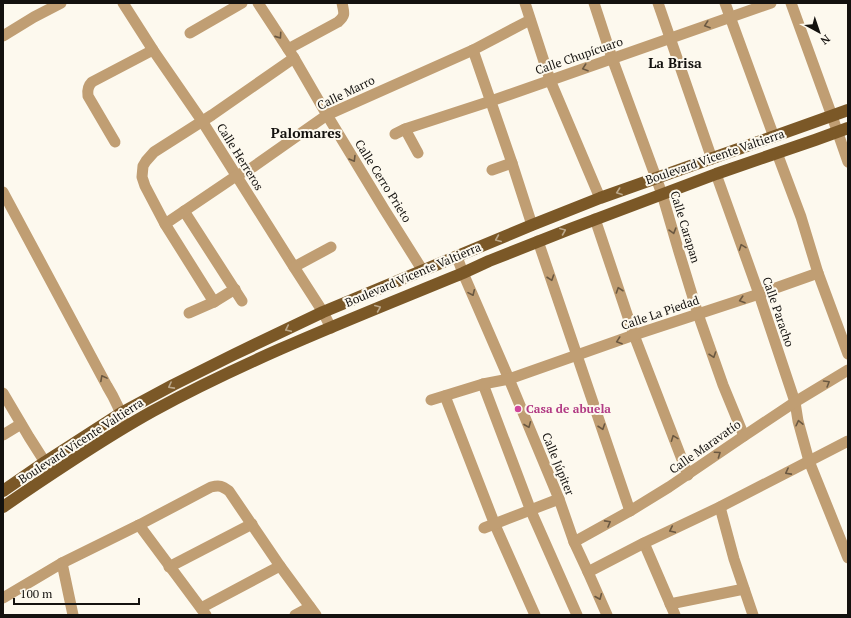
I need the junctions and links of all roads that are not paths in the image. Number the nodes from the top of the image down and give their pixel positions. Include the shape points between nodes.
1 (62, 3) edge
2 (123, 3) edge
3 (242, 3) edge
4 (258, 3) edge
5 (342, 3) edge
6 (525, 3) edge
7 (594, 3) edge
8 (658, 3) edge
9 (725, 3) edge
10 (771, 3) edge
11 (791, 3) edge
12 (730, 18) junction
13 (530, 20) junction
14 (190, 33) dead end
15 (3, 36) edge
16 (670, 38) junction
17 (473, 50) junction
18 (155, 53) junction
19 (291, 54) junction
20 (612, 58) junction
21 (550, 80) junction
22 (490, 101) junction
23 (848, 110) edge
24 (327, 115) junction
25 (832, 116) junction
26 (202, 121) junction
27 (843, 130) edge
28 (774, 137) junction
29 (115, 142) dead end
30 (418, 153) dead end
31 (777, 153) junction
32 (712, 159) junction
33 (848, 162) edge
34 (512, 163) junction
35 (492, 170) dead end
36 (716, 174) junction
37 (236, 176) junction
38 (656, 178) junction
39 (3, 192) edge
40 (662, 194) junction
41 (600, 198) junction
42 (184, 211) junction
43 (595, 219) junction
44 (165, 224) junction
45 (532, 225) junction
46 (538, 241) junction
47 (331, 247) dead end
48 (457, 257) junction
49 (294, 267) junction
50 (423, 271) junction
51 (463, 272) junction
52 (818, 273) junction
53 (234, 289) junction
54 (759, 294) junction
55 (214, 302) junction
56 (242, 302) dead end
57 (324, 312) junction
58 (189, 313) dead end
59 (698, 314) junction
60 (331, 328) junction
61 (634, 336) junction
62 (848, 354) edge
63 (577, 355) junction
64 (848, 370) edge
65 (509, 378) junction
66 (483, 384) junction
67 (3, 393) edge
68 (444, 396) junction
69 (431, 400) dead end
70 (795, 402) junction
71 (121, 412) junction
72 (21, 424) junction
73 (125, 426) junction
74 (3, 435) edge
75 (744, 436) junction
76 (848, 441) edge
77 (809, 461) junction
78 (45, 462) junction
79 (53, 473) junction
80 (688, 475) junction
81 (3, 491) edge
82 (559, 499) junction
83 (720, 507) junction
84 (3, 508) edge
85 (530, 511) junction
86 (630, 511) junction
87 (252, 524) junction
88 (139, 525) junction
89 (490, 527) junction
90 (574, 542) junction
91 (644, 543) junction
92 (848, 558) edge
93 (62, 563) junction
94 (280, 566) junction
95 (169, 567) junction
96 (588, 572) junction
97 (744, 589) junction
98 (3, 598) edge
99 (670, 604) junction
100 (313, 611) edge
101 (203, 612) edge
102 (73, 615) edge
103 (295, 615) edge
104 (535, 615) edge
105 (577, 615) edge
106 (607, 615) edge
107 (674, 615) edge
108 (753, 615) edge

1 - 15 street
2 - 18 street, Calle Herreros
3 - 14 street
4 -> 19 street, Calle Cerro Prieto
5 - 19 street via 343,18
6 - 13 street
7 - 20 street, Calle Carapan
8 - 16 street
9 - 12 street
10 - 12 street, Calle Chupícuaro
11 - 25 street
12 -> 16 street, Calle Chupícuaro
12 - 28 street
13 - 17 street, Calle Marro
13 - 21 street
16 - 20 street, Calle Chupícuaro
16 - 32 street
17 - 22 street
17 - 24 street, Calle Marro
18 - 26 street, Calle Herreros
18 - 29 street via 92,82 88,88 88,96
19 - 24 street, Calle Cerro Prieto
19 - 26 street
20 -> 21 street, Calle Chupícuaro
20 - 38 street, Calle Carapan
21 - 22 street, Calle Chupícuaro
21 - 41 street
22 - 30 street, Calle Chupícuaro via 400,131
22 - 34 street
23 - 25 main road, Boulevard Vicente Valtierra
24 - 37 street, Calle Marro
24 -> 50 street, Calle Cerro Prieto
25 - 27 street
25 - 28 main road, Boulevard Vicente Valtierra
26 - 37 street, Calle Herreros
26 - 44 street via 154,152 143,166 143,181
27 - 31 main road, Boulevard Vicente Valtierra
27 - 33 street
28 - 32 main road, Boulevard Vicente Valtierra
31 - 36 main road, Boulevard Vicente Valtierra
31 - 52 street via 801,217
32 - 38 main road, Boulevard Vicente Valtierra
34 - 35 street
34 - 45 street
36 - 40 main road, Boulevard Vicente Valtierra
54 -> 36 street, Calle Paracho
37 - 42 street, Calle Marro
37 - 49 street, Calle Herreros
38 - 40 street, Calle Carapan
38 -> 41 main road, Boulevard Vicente Valtierra
71 -> 39 street
40 - 43 main road, Boulevard Vicente Valtierra
40 -> 59 street, Calle Carapan
41 - 45 main road, Boulevard Vicente Valtierra
42 - 44 street, Calle Marro
42 - 53 street
46 -> 43 main road, Boulevard Vicente Valtierra
61 -> 43 street
44 - 55 street
45 -> 48 main road, Boulevard Vicente Valtierra
46 - 51 main road, Boulevard Vicente Valtierra
46 -> 63 street
47 - 49 street
48 - 50 main road, Boulevard Vicente Valtierra
48 - 51 street, Calle Júpiter
49 - 57 street, Calle Herreros
50 - 57 main road, Boulevard Vicente Valtierra
60 -> 51 main road, Boulevard Vicente Valtierra
51 -> 65 street, Calle Júpiter
52 - 54 street, Calle La Piedad
52 - 62 street
53 - 55 street
53 - 56 street
54 -> 59 street, Calle La Piedad
54 - 70 street, Calle Paracho
55 - 58 street
57 - 60 street, Calle Herreros
57 -> 71 main road, Boulevard Vicente Valtierra via 226,358
59 - 61 street, Calle La Piedad
59 -> 75 street, Calle Carapan
60 - 73 main road, Boulevard Vicente Valtierra via 209,382
61 -> 63 street, Calle La Piedad
80 -> 61 street
63 - 65 street, Calle La Piedad
63 -> 86 street
70 -> 64 street, Calle Maravatío
65 - 66 street, Calle La Piedad
65 -> 82 street, Calle Júpiter
66 - 68 street, Calle La Piedad
66 - 85 street
67 - 72 street
68 - 69 street, Calle La Piedad
68 - 89 street
70 - 75 street, Calle Maravatío
77 -> 70 street, Calle Paracho
71 - 73 street
71 - 78 main road, Boulevard Vicente Valtierra
72 - 74 street
72 - 78 street
73 - 79 main road, Boulevard Vicente Valtierra
80 -> 75 street, Calle Maravatío
76 - 77 street
77 -> 83 street
77 - 92 street, Calle Paracho
78 - 79 street
78 - 81 main road, Boulevard Vicente Valtierra
79 - 84 main road, Boulevard Vicente Valtierra
80 - 86 street, Calle Maravatío
82 - 85 street
82 - 90 street, Calle Júpiter
83 -> 91 street
83 - 97 street
85 - 89 street
85 - 105 street
90 -> 86 street, Calle Maravatío
87 - 88 street via 229,491 218,485
87 - 94 street
87 - 95 street
88 - 93 street
88 - 95 street
89 - 104 street
90 - 96 street, Calle Júpiter
91 - 96 street
91 - 99 street
93 - 98 street
93 - 102 street
94 - 100 street
94 - 101 street
95 - 101 street
96 -> 106 street, Calle Júpiter
97 - 99 street
97 - 108 street
99 - 107 street
100 - 103 street

